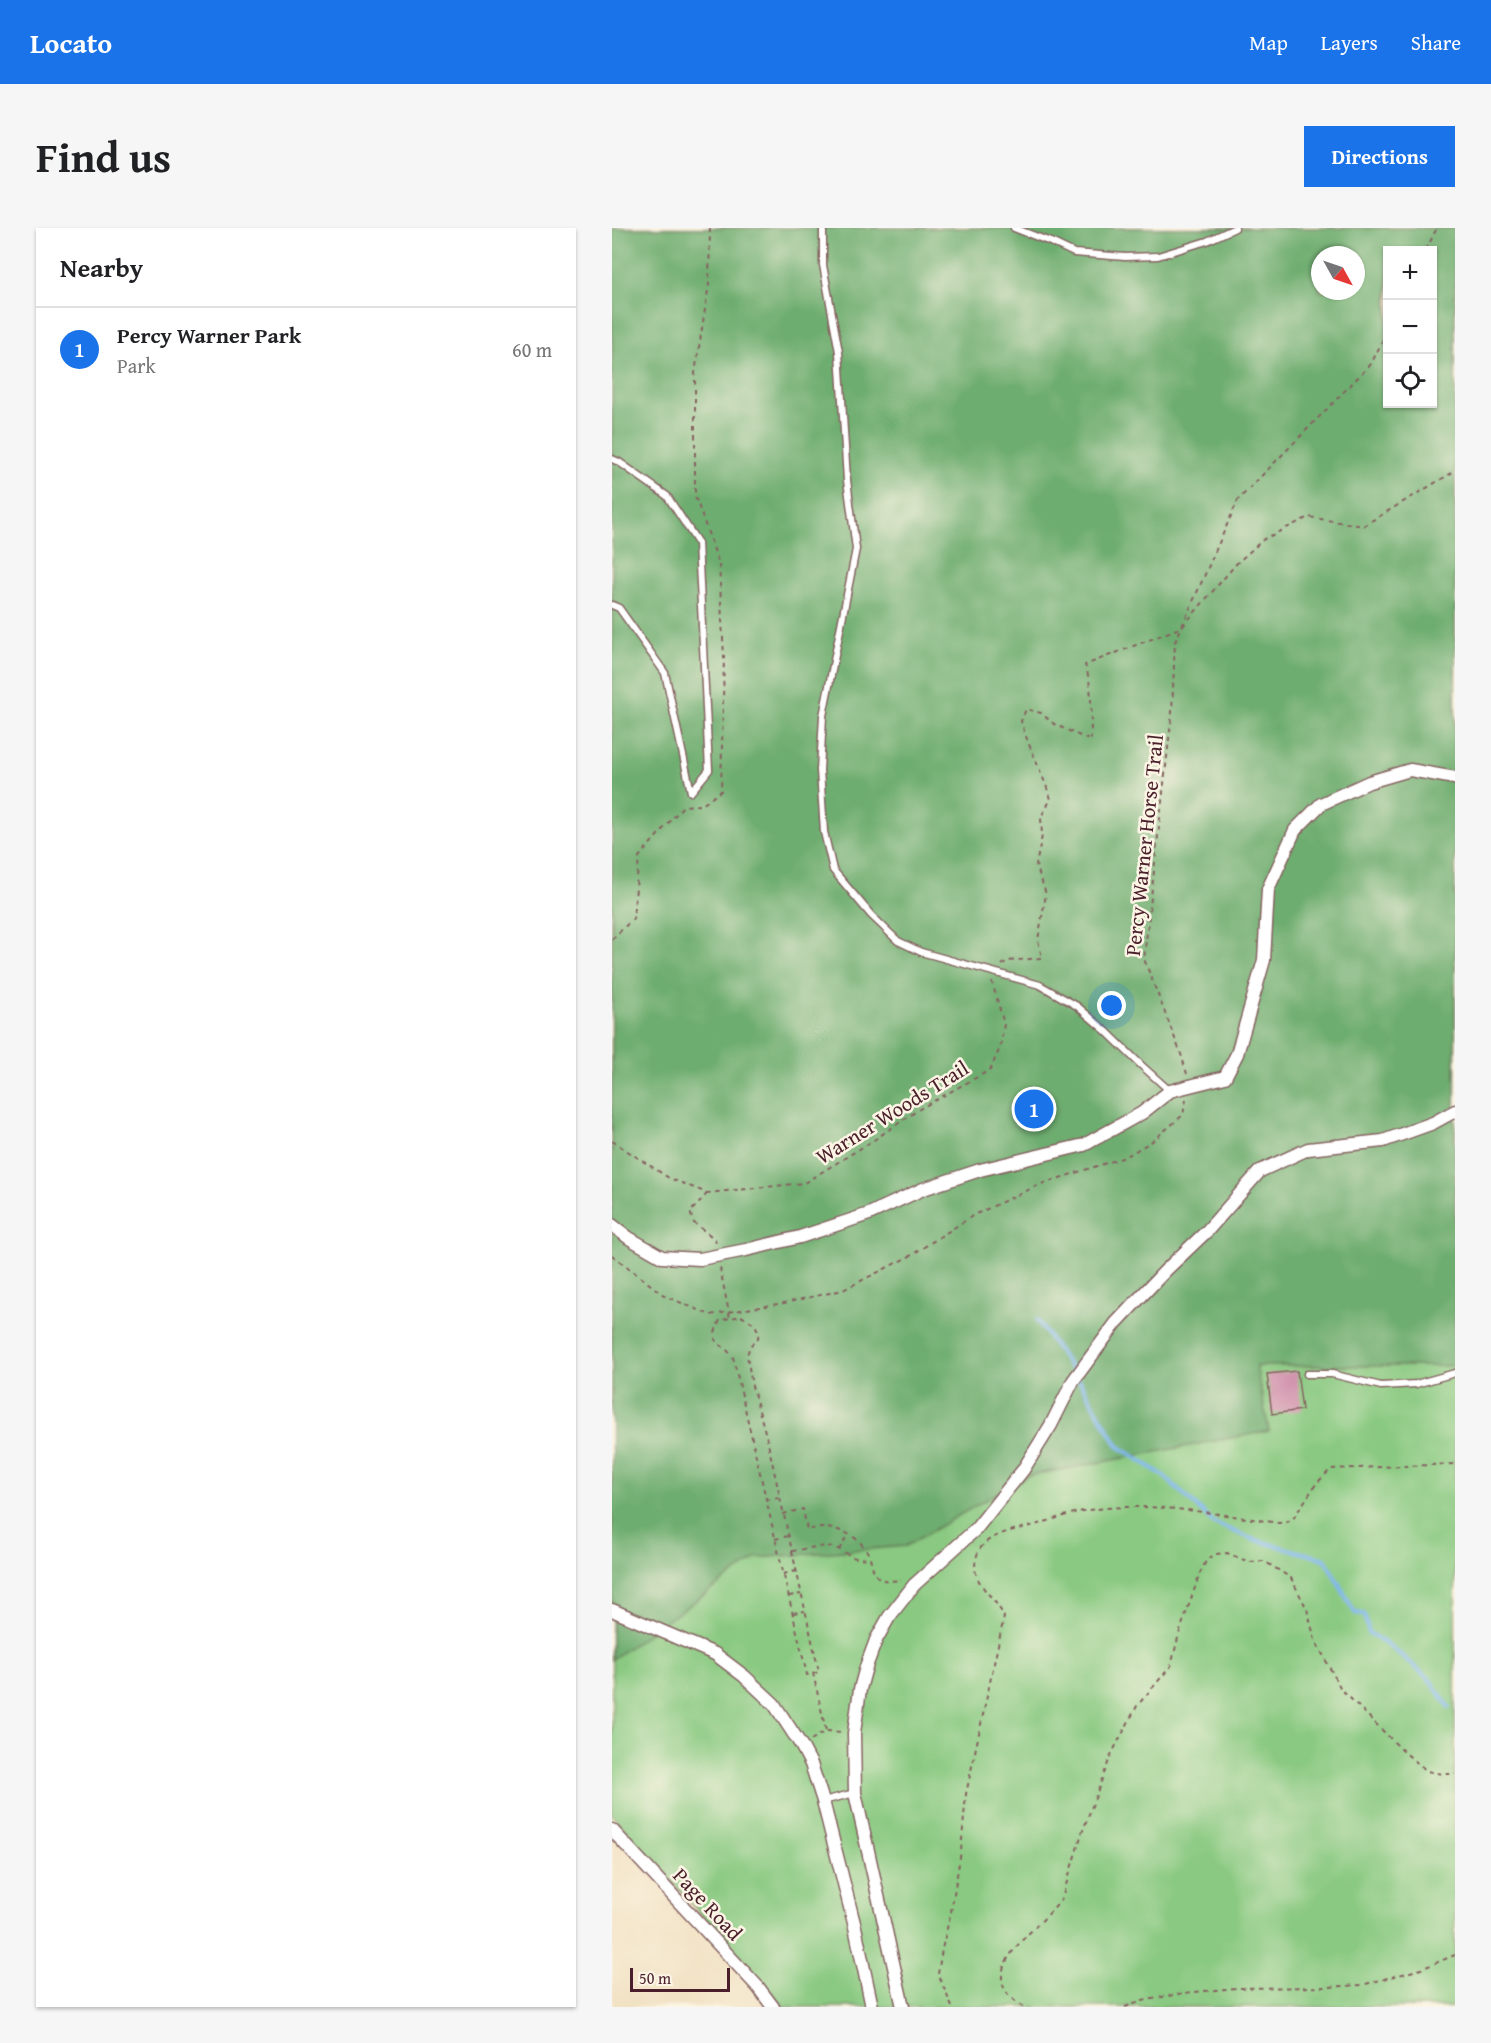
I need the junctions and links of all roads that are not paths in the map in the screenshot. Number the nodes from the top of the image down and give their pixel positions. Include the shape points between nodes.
1 (823, 228) edge
2 (1014, 228) edge
3 (1235, 228) edge
4 (612, 459) edge
5 (612, 605) edge
6 (1455, 777) edge
7 (1170, 1091) junction
8 (1455, 1111) edge
9 (612, 1225) edge
10 (1455, 1372) edge
11 (1307, 1374) dead end
12 (612, 1610) edge
13 (855, 1793) junction
14 (823, 1801) junction
15 (612, 1830) edge
16 (773, 2007) edge
17 (872, 2007) edge
18 (903, 2007) edge

1 - 7 lane via 823,265 839,352 847,480 856,549 823,716 820,770 824,832 833,870 898,941 921,952 1040,984 1077,1006
2 - 3 lane via 1074,253 1125,257 1158,256 1207,242
4 - 5 lane via 666,496 698,543 709,770 691,792 665,673 619,608
6 - 7 street via 1410,770 1369,782 1321,804 1295,830 1268,889 1264,960 1237,1054 1225,1077
7 - 9 street via 1142,1113 1084,1145 980,1170 800,1237 700,1259 662,1257
8 - 13 street via 1383,1141 1308,1149 1260,1171 1116,1323 1073,1381 1023,1470 976,1529 922,1578 889,1617 876,1640 860,1689 854,1733
10 - 11 lane via 1416,1384 1381,1386 1332,1374
12 - 14 street via 715,1654 744,1676 774,1704 801,1745
13 - 14 lane
13 - 18 street
14 - 17 street
15 - 16 street, Page Road

